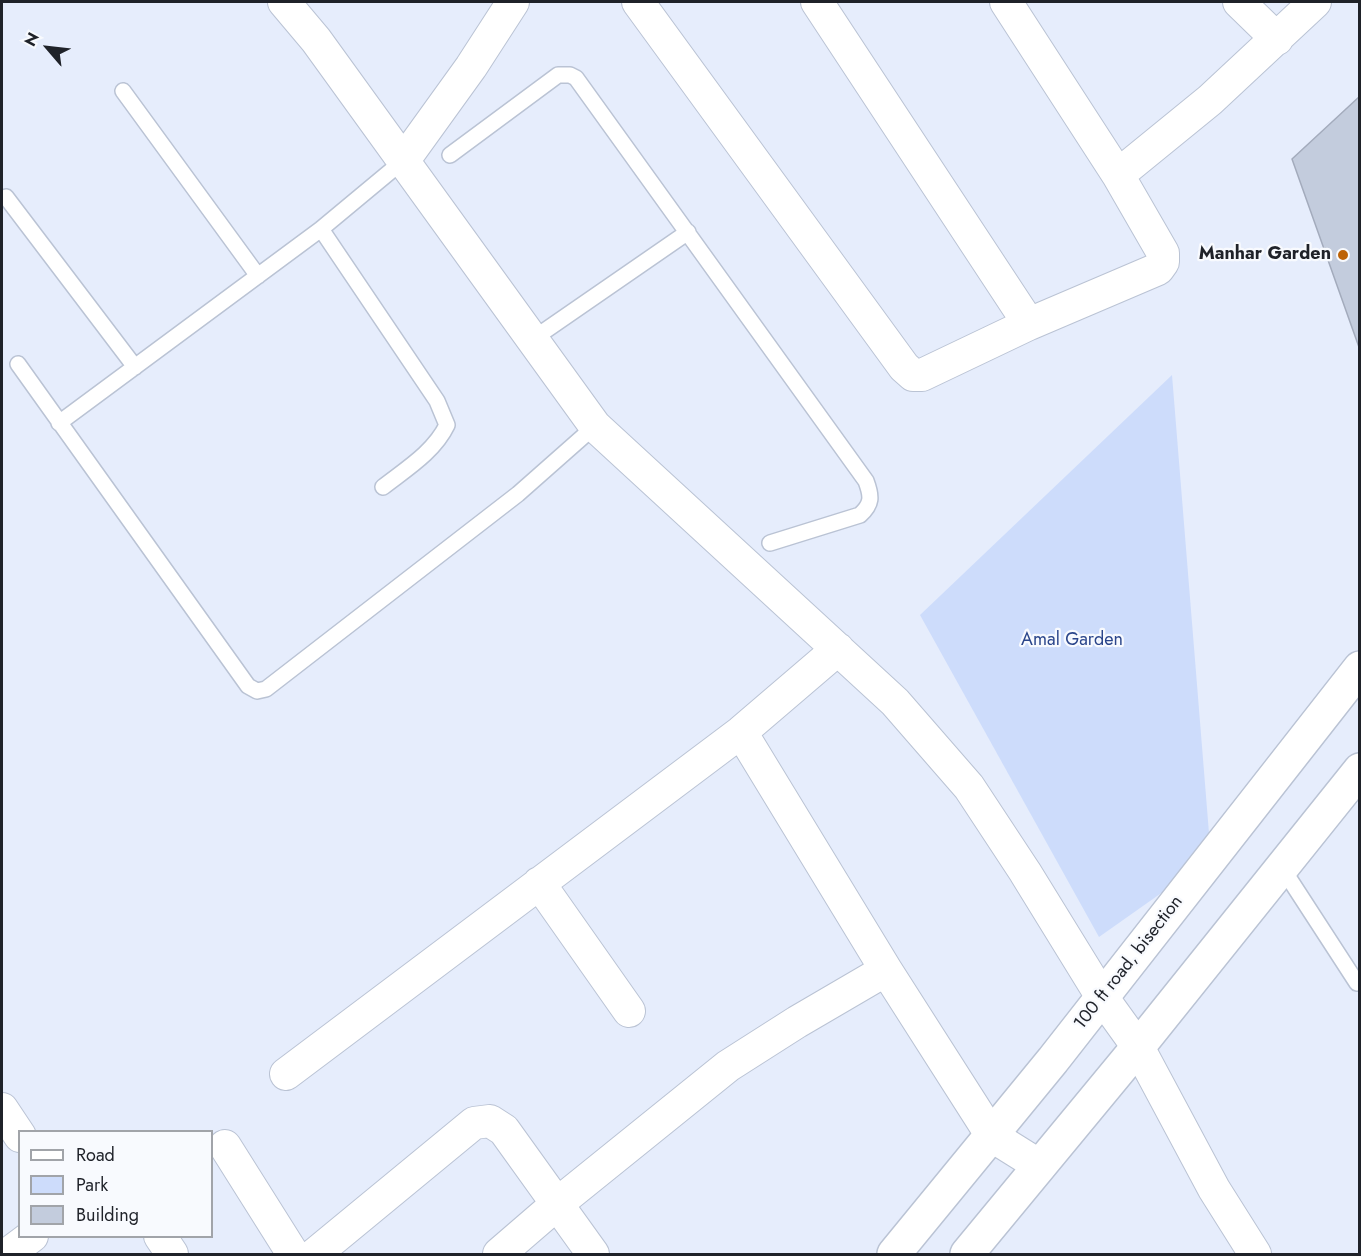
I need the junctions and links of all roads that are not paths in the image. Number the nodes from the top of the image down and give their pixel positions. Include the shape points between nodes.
1 (284, 2) edge
2 (638, 2) edge
3 (817, 2) edge
4 (1006, 2) edge
5 (1239, 2) edge
6 (1315, 2) edge
7 (511, 3) edge
8 (1277, 39) junction
9 (123, 91) dead end
10 (450, 155) dead end
11 (404, 160) junction
12 (1118, 175) junction
13 (6, 197) dead end
14 (321, 229) junction
15 (688, 232) junction
16 (258, 276) junction
17 (1029, 324) junction
18 (533, 339) junction
19 (18, 364) dead end
20 (135, 367) junction
21 (59, 423) junction
22 (595, 426) junction
23 (383, 487) dead end
24 (770, 543) dead end
25 (838, 649) junction
26 (1359, 668) edge
27 (741, 732) junction
28 (1359, 770) edge
29 (1281, 866) junction
30 (539, 883) junction
31 (886, 970) junction
32 (1357, 983) dead end
33 (1102, 997) junction
34 (629, 1011) dead end
35 (1138, 1047) junction
36 (286, 1074) dead end
37 (2, 1109) edge
38 (18, 1133) edge
39 (992, 1136) junction
40 (225, 1146) dead end
41 (1040, 1166) junction
42 (556, 1204) junction
43 (29, 1238) edge
44 (161, 1238) edge
45 (8, 1254) edge
46 (172, 1254) edge
47 (293, 1254) edge
48 (315, 1254) edge
49 (499, 1254) edge
50 (593, 1254) edge
51 (894, 1254) edge
52 (967, 1254) edge
53 (1255, 1254) edge

1 - 11 street
2 - 17 street via 913,375 922,375
3 - 17 street
4 - 12 street
5 - 8 street
6 - 8 street
7 - 11 street
8 - 12 street
9 - 16 lane
10 - 15 lane via 558,75 570,75
11 - 14 lane
11 - 18 street
12 - 17 street via 1163,253 1163,262 1158,269
13 - 20 lane
14 - 16 lane
14 - 23 lane via 437,401 447,425 428,451
15 - 18 lane
15 - 24 lane via 872,495 869,507 860,515
16 - 20 lane
18 - 22 street
19 - 21 lane
20 - 21 lane
21 - 22 lane via 248,686 257,691 266,689 518,494
22 - 25 street
25 - 27 street
25 - 33 street via 895,702 969,786
26 - 33 street, 100 ft road, bisection
27 - 30 street
27 - 31 street
28 - 29 street
29 - 32 lane
29 - 35 street
30 - 34 street
30 - 36 street
31 - 39 street
31 - 42 street via 728,1066
33 - 35 street
33 - 39 street, 100 ft road, bisection
35 - 41 street
35 - 53 street via 1214,1189
37 - 38 street
39 - 41 street
39 - 51 street, 100 ft road, bisection
40 - 47 street
41 - 52 street
42 - 48 street via 504,1130 490,1121 474,1124
42 - 49 street
42 - 50 street
43 - 45 street
44 - 46 street

